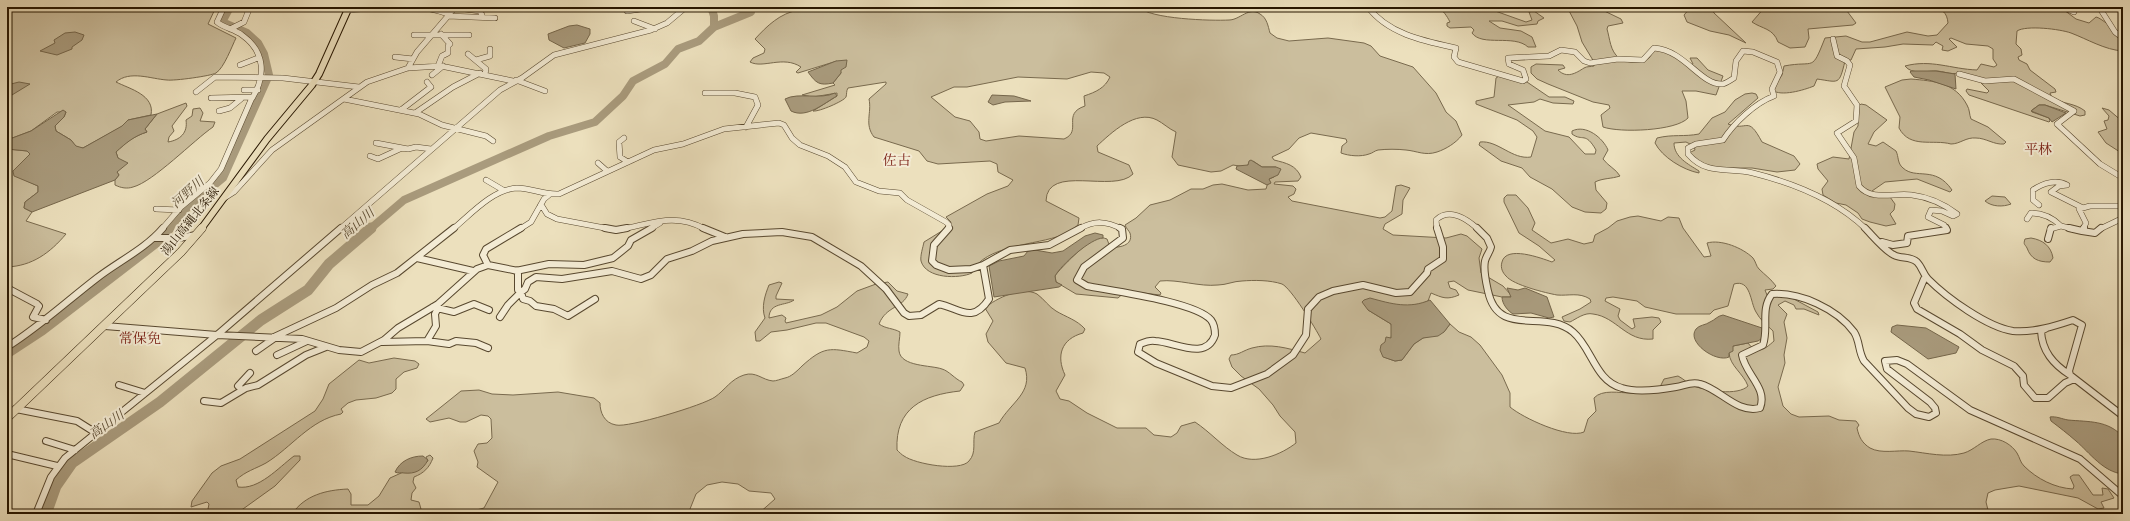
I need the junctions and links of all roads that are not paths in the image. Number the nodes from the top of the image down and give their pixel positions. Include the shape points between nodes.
1 (224, 7) edge
2 (250, 7) edge
3 (440, 7) edge
4 (453, 7) edge
5 (488, 7) edge
6 (654, 7) edge
7 (686, 7) edge
8 (1368, 7) edge
9 (2062, 7) edge
10 (2072, 7) edge
11 (2098, 7) edge
12 (349, 8) edge
13 (465, 9) dead end
14 (480, 11) junction
15 (448, 15) junction
16 (480, 17) junction
17 (625, 17) dead end
18 (495, 18) dead end
19 (634, 21) dead end
20 (233, 28) junction
21 (655, 29) junction
22 (434, 34) junction
23 (441, 34) junction
24 (414, 35) dead end
25 (469, 35) dead end
26 (2123, 38) edge
27 (1833, 39) dead end
28 (490, 50) dead end
29 (468, 54) dead end
30 (395, 57) dead end
31 (258, 58) junction
32 (413, 58) junction
33 (476, 60) junction
34 (240, 65) dead end
35 (440, 66) junction
36 (408, 68) junction
37 (483, 74) junction
38 (1959, 74) dead end
39 (432, 76) dead end
40 (262, 78) junction
41 (314, 81) junction
42 (515, 81) junction
43 (427, 82) dead end
44 (359, 87) junction
45 (244, 90) dead end
46 (258, 90) junction
47 (545, 91) dead end
48 (196, 92) dead end
49 (705, 93) dead end
50 (253, 97) junction
51 (212, 98) dead end
52 (241, 99) junction
53 (344, 99) junction
54 (401, 110) junction
55 (219, 111) dead end
56 (415, 113) junction
57 (456, 127) junction
58 (746, 127) junction
59 (624, 138) dead end
60 (493, 141) dead end
61 (376, 143) dead end
62 (402, 148) junction
63 (430, 149) junction
64 (370, 156) dead end
65 (628, 162) junction
66 (598, 163) dead end
67 (607, 171) junction
68 (2123, 178) edge
69 (486, 180) dead end
70 (502, 190) junction
71 (549, 195) junction
72 (223, 199) junction
73 (540, 206) junction
74 (2039, 206) dead end
75 (2123, 206) edge
76 (2081, 207) junction
77 (156, 209) dead end
78 (179, 210) junction
79 (2027, 218) dead end
80 (2123, 218) edge
81 (662, 221) junction
82 (2061, 226) junction
83 (2082, 231) junction
84 (196, 235) junction
85 (731, 237) junction
86 (155, 238) junction
87 (1876, 238) junction
88 (2048, 239) dead end
89 (417, 258) junction
90 (488, 265) junction
91 (983, 265) junction
92 (1920, 265) junction
93 (473, 271) junction
94 (516, 271) junction
95 (1924, 279) junction
96 (7, 288) edge
97 (1939, 290) junction
98 (521, 292) junction
99 (595, 299) dead end
100 (435, 308) junction
101 (489, 310) dead end
102 (500, 317) dead end
103 (46, 320) junction
104 (105, 326) junction
105 (2047, 328) junction
106 (217, 335) junction
107 (275, 337) junction
108 (307, 341) junction
109 (427, 341) junction
110 (382, 342) junction
111 (7, 347) edge
112 (326, 347) junction
113 (488, 348) dead end
114 (256, 351) dead end
115 (277, 355) dead end
116 (250, 373) dead end
117 (2072, 377) junction
118 (119, 385) dead end
119 (242, 390) junction
120 (145, 392) junction
121 (204, 401) dead end
122 (16, 409) junction
123 (2123, 416) edge
124 (7, 418) edge
125 (96, 433) junction
126 (46, 441) dead end
127 (75, 450) junction
128 (7, 454) edge
129 (57, 466) junction
130 (2108, 484) junction
131 (2123, 496) edge
132 (2123, 501) edge
133 (17, 514) edge
134 (36, 514) edge

1 - 20 street via 217,22
2 - 20 street via 246,19
3 - 15 street via 448,11
4 - 15 street
5 - 14 street
6 - 17 street via 627,10
7 - 21 street via 667,23
8 - 87 street via 1377,19 1394,29 1424,41 1456,48 1454,56 1463,64 1523,81 1526,79 1523,70 1509,64 1508,58 1549,56 1561,50 1575,52 1584,61 1596,63 1618,59 1643,60 1654,48 1665,48 1677,52 1700,75 1715,84 1734,78 1736,61 1743,51 1773,60 1779,65 1780,74 1772,89 1774,96 1761,100 1732,126 1723,140 1692,146 1687,150 1688,154 1700,166 1710,170 1752,172 1812,193 1857,220
9 - 10 street via 2074,12
11 - 26 street via 2115,32
12 - 15 street via 418,7 438,10
12 - 41 main road, 湯山高縄北条線
13 - 14 street
14 - 16 street
15 - 16 street
15 - 22 street
16 - 18 street
19 - 21 street
20 - 31 street via 252,44
21 - 42 street via 554,55
22 - 23 street
22 - 24 street
22 - 32 street
23 - 25 street
23 - 35 street via 450,44 448,53 442,56
27 - 87 street via 1837,56 1850,65 1844,86 1858,105 1856,121 1837,133 1850,150 1857,168 1858,185 1866,192 1878,195 1916,195 1945,206 1957,214 1953,216 1931,210 1928,217 1944,225 1947,230 1908,236 1907,243 1888,244
28 - 33 street via 490,56
29 - 33 street
30 - 32 street
31 - 34 street
31 - 40 street via 263,69
32 - 36 street
33 - 37 street via 486,69
35 - 36 street
35 - 37 street
35 - 39 street
36 - 44 street
37 - 42 street
37 - 56 street via 453,87
38 - 68 street via 1989,81 2015,79 2047,93 2074,110 2057,124 2100,164
40 - 41 street
40 - 46 street
40 - 48 street via 215,77
41 - 44 street
41 - 72 main road, 湯山高縄北条線
42 - 47 street
42 - 57 street
43 - 54 street via 431,87
44 - 53 street
45 - 46 street
46 - 50 street
49 - 58 street via 735,93 755,97 757,108
50 - 52 street
50 - 78 street via 233,145 217,174
51 - 52 street
52 - 55 street via 230,108
53 - 54 street
53 - 72 street via 272,150 234,192
54 - 56 street
56 - 57 street via 442,125
57 - 60 street via 486,136
57 - 63 street
58 - 65 street via 720,130 683,144 649,152
58 - 91 street via 783,124 800,145 841,164 856,182 879,191 900,194 946,222 949,228 936,239 931,249 932,261 939,268 964,270
59 - 65 street via 618,147 620,157
61 - 62 street
62 - 63 street
62 - 64 street via 378,158
63 - 106 street
65 - 67 street
66 - 67 street
67 - 71 street via 570,190
69 - 70 street
70 - 71 street via 517,188
70 - 89 street
71 - 73 street
72 - 84 main road, 湯山高縄北条線
73 - 81 street via 547,214 557,218 616,230
73 - 90 street via 531,222 486,249 483,255
74 - 76 street via 2033,200 2033,190 2042,183 2064,183 2067,185 2059,186 2051,192
75 - 76 street
76 - 83 street via 2080,212 2086,223
77 - 78 street
78 - 86 street
79 - 82 street via 2031,213 2039,213
80 - 83 street via 2105,225 2095,233
81 - 85 street via 675,219 694,223 715,234
81 - 94 street via 631,240 628,246 613,258 584,266 549,264
82 - 83 street
82 - 88 street via 2049,230
84 - 86 street
84 - 104 main road, 湯山高縄北条線 via 170,264
85 - 91 street via 782,232 821,240 861,266 886,289 904,314 909,316 921,316 939,304 963,313 983,307 989,299
85 - 98 street via 712,240 692,251 667,259 651,274 641,278 612,271 562,279 536,277 528,282
86 - 103 street via 98,277
87 - 92 street via 1893,255 1913,259
89 - 93 street
89 - 107 street via 397,273 368,287 344,303
90 - 93 street
90 - 94 street
91 - 130 street via 1008,250 1050,245 1094,222 1103,221 1116,226 1122,229 1124,238 1086,265 1077,280 1086,286 1187,308 1209,319 1213,323 1215,336 1201,348 1180,349 1162,342 1149,341 1140,344 1138,352 1156,363 1212,386 1231,388 1267,374 1293,355 1306,335 1308,309 1319,297 1333,291 1364,285 1406,293 1414,290 1428,269 1443,259 1443,240 1436,220 1441,215 1452,215 1474,225 1489,241 1490,249 1485,266 1490,299 1495,311 1514,319 1541,320 1565,326 1577,334 1605,377 1620,388 1671,387 1694,382 1715,390 1743,408 1752,411 1760,408 1762,394 1742,361 1742,355 1763,345 1768,329 1764,310 1767,302 1772,294 1784,293 1821,305 1847,324 1857,338 1860,357 1916,414 1929,417 1936,413 1930,402 1887,370 1885,361 1897,360 1907,364 1970,410 2080,459
92 - 95 street via 1918,268
92 - 97 street via 1924,274
93 - 100 street
94 - 98 street via 518,290
95 - 97 street
95 - 117 street via 1914,304 1917,309 1982,350 2014,366 2023,376 2024,385 2035,398 2043,400 2050,397
96 - 103 street via 37,304 33,317
97 - 105 street via 1962,307 1997,326 2014,331
98 - 99 street via 523,299 536,306 554,309 568,316
98 - 102 street
100 - 101 street via 454,312 474,304
100 - 109 street via 436,326
100 - 110 street via 398,328
103 - 111 street
104 - 106 street
104 - 122 main road, 湯山高縄北条線
105 - 117 street via 2041,332 2042,345 2059,368
105 - 117 street via 2073,320 2082,325 2069,371
106 - 107 street
106 - 120 street via 172,374
107 - 108 street
107 - 114 street
108 - 112 street
108 - 115 street
109 - 110 street
109 - 113 street via 449,344 456,341 476,343
110 - 112 street via 361,352
112 - 119 street via 306,355 258,385
116 - 119 street via 238,386
117 - 123 street
118 - 120 street
119 - 121 street via 221,403
120 - 125 street
122 - 124 main road, 湯山高縄北条線
122 - 125 street via 77,421
125 - 127 street
126 - 127 street
127 - 129 street
128 - 129 street
129 - 134 street
130 - 131 street
130 - 132 street
133 - 134 street

